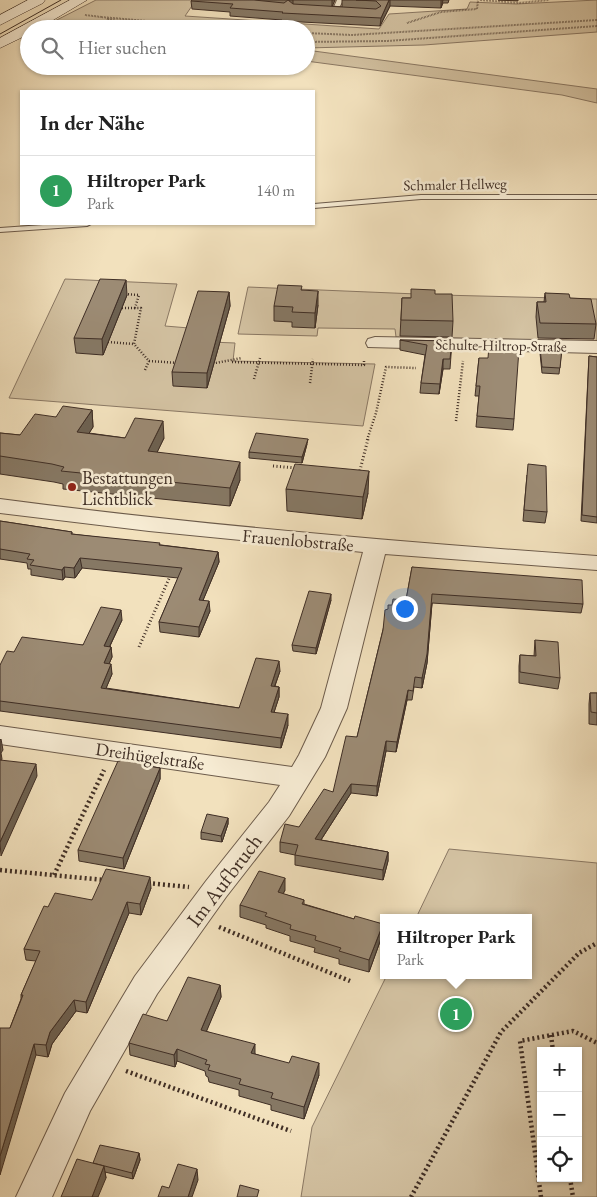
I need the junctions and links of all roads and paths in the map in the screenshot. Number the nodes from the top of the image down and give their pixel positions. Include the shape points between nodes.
1 (33, 0) edge
2 (80, 0) edge
3 (340, 0) edge
4 (479, 0) edge
5 (549, 0) edge
6 (318, 10) edge
7 (60, 11) junction
8 (336, 11) junction
9 (344, 11) edge
10 (101, 18) junction
11 (44, 20) edge
12 (111, 20) edge
13 (146, 20) edge
14 (597, 20) edge
15 (0, 21) edge
16 (407, 23) dead end
17 (597, 26) edge
18 (20, 33) edge
19 (315, 34) edge
20 (315, 42) edge
21 (0, 44) edge
22 (597, 197) edge
23 (315, 206) edge
24 (72, 225) edge
25 (0, 230) edge
26 (121, 294) edge
27 (122, 308) edge
28 (134, 308) junction
29 (108, 342) edge
30 (375, 343) dead end
31 (134, 344) junction
32 (597, 347) edge
33 (464, 353) dead end
34 (242, 358) dead end
35 (260, 358) dead end
36 (313, 359) dead end
37 (364, 360) dead end
38 (150, 361) junction
39 (228, 362) junction
40 (258, 362) junction
41 (185, 363) edge
42 (312, 364) junction
43 (203, 365) edge
44 (416, 368) dead end
45 (146, 370) dead end
46 (254, 379) dead end
47 (310, 383) dead end
48 (456, 421) dead end
49 (273, 466) dead end
50 (302, 469) edge
51 (349, 474) edge
52 (0, 506) edge
53 (375, 548) junction
54 (597, 563) edge
55 (171, 573) edge
56 (139, 648) dead end
57 (0, 735) edge
58 (113, 751) junction
59 (300, 778) junction
60 (0, 870) edge
61 (54, 875) junction
62 (111, 880) edge
63 (139, 883) edge
64 (216, 890) junction
65 (196, 917) junction
66 (597, 943) edge
67 (350, 981) dead end
68 (551, 1035) junction
69 (597, 1043) edge
70 (552, 1047) edge
71 (100, 1061) junction
72 (291, 1131) dead end
73 (537, 1158) edge
74 (540, 1182) edge
75 (571, 1182) edge
76 (34, 1197) edge
77 (411, 1197) edge
78 (541, 1197) edge
79 (573, 1197) edge

1 - 15 main road
2 - 7 main road
3 - 8 lane
4 - 5 path via 518,3
4 - 16 path via 476,9 441,12
6 - 8 lane
7 - 10 path
7 - 11 main road
8 - 9 lane
10 - 12 path
10 - 13 path
14 - 19 path via 352,35
17 - 20 path via 386,41
18 - 21 main road
22 - 23 lane, Schmaler Hellweg via 421,197
24 - 25 lane
26 - 28 path via 139,295
27 - 28 path
28 - 31 path via 141,308
29 - 31 path
30 - 32 street, Schulte-Hiltrop-Straße
31 - 38 path
33 - 48 path
34 - 39 path
35 - 40 path
36 - 42 path
37 - 42 path via 364,365
38 - 41 path
38 - 45 path
39 - 40 path
39 - 43 path
40 - 42 path
40 - 46 path
42 - 47 path
44 - 51 path via 386,367 359,475
49 - 50 path
52 - 53 street, Frauenlobstraße via 190,530
53 - 54 street, Frauenlobstraße
53 - 59 street, Im Aufbruch via 334,708
55 - 56 path
57 - 58 street, Dreihügelstraße
58 - 59 street, Dreihügelstraße
58 - 61 path
59 - 64 street, Im Aufbruch
60 - 61 path
61 - 62 path
63 - 64 path
64 - 65 street, Im Aufbruch
65 - 67 path
65 - 71 street, Im Aufbruch via 146,985
66 - 77 path via 579,953 501,1032
68 - 69 path via 573,1031
68 - 70 path
68 - 73 path via 520,1041
71 - 72 path
71 - 76 street, Im Aufbruch
74 - 78 path
75 - 79 path

